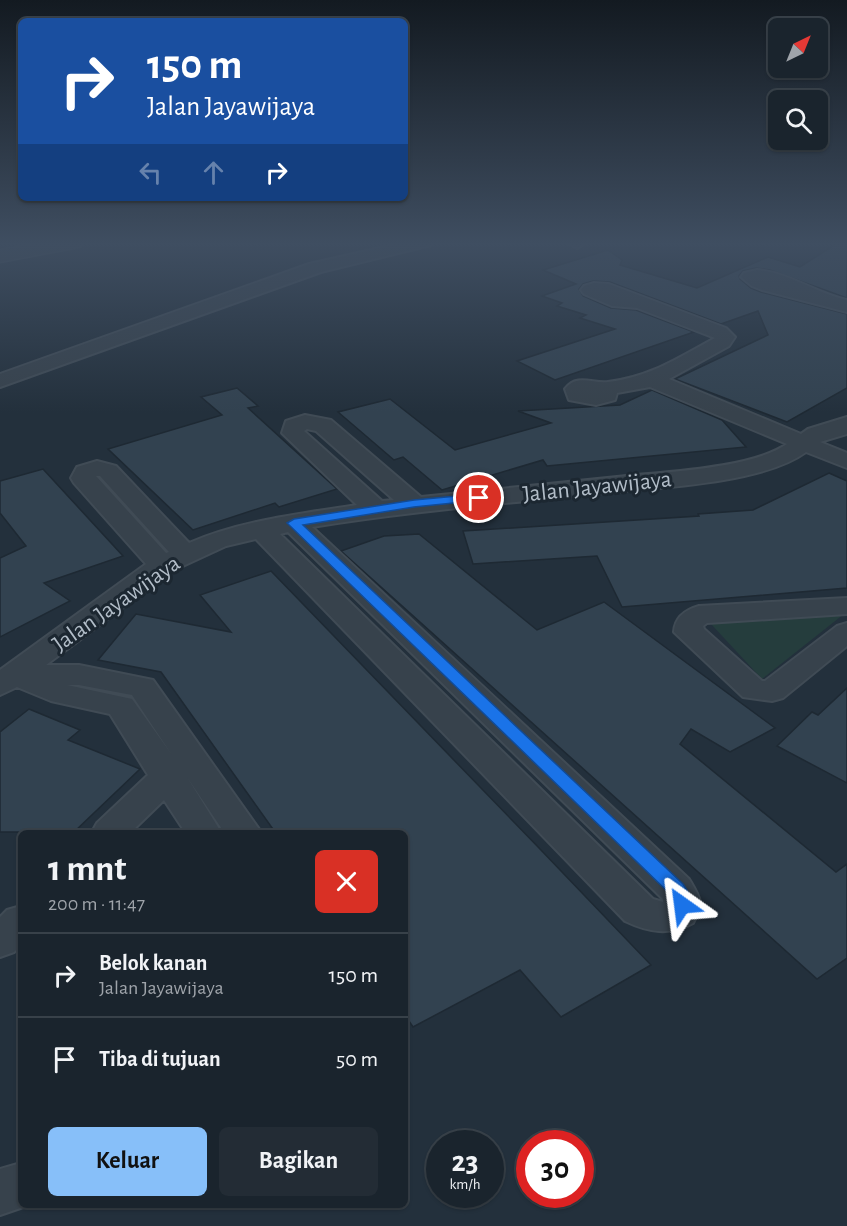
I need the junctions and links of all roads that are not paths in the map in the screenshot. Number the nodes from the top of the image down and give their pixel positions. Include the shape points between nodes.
1 (228, 299) edge
2 (822, 299) edge
3 (639, 303) dead end
4 (847, 306) edge
5 (0, 363) edge
6 (26, 372) junction
7 (652, 380) junction
8 (0, 381) edge
9 (605, 389) dead end
10 (847, 406) edge
11 (847, 424) edge
12 (810, 439) junction
13 (847, 461) edge
14 (414, 504) junction
15 (376, 509) junction
16 (294, 523) junction
17 (260, 529) junction
18 (847, 606) edge
19 (847, 633) edge
20 (450, 674) junction
21 (5, 678) edge
22 (417, 688) junction
23 (178, 766) junction
24 (112, 830) edge
25 (202, 830) edge
26 (241, 830) edge
27 (18, 924) edge
28 (0, 942) edge
29 (18, 1187) edge
30 (0, 1192) edge

1 - 6 street
2 - 4 street
3 - 7 street via 725,337
5 - 6 street
6 - 8 street
7 - 9 street
7 - 12 street
10 - 12 street via 820,422
11 - 12 street
12 - 13 street
12 - 14 street, Jalan Jayawijaya via 784,457 764,464 698,476
14 - 15 street, Jalan Jayawijaya
14 - 15 street via 323,425 305,422 294,426 293,433
15 - 16 street, Jalan Jayawijaya
16 - 17 street, Jalan Jayawijaya
16 - 20 street
17 - 21 street, Jalan Jayawijaya via 218,540 174,559
17 - 22 street
18 - 19 street via 699,615 689,623 689,632 754,690 765,692 772,692
20 - 22 street
20 - 22 street via 676,889 682,897 678,913 659,919 639,910
21 - 23 street via 122,706
23 - 24 street
23 - 25 street
23 - 26 street
27 - 28 street
29 - 30 street

